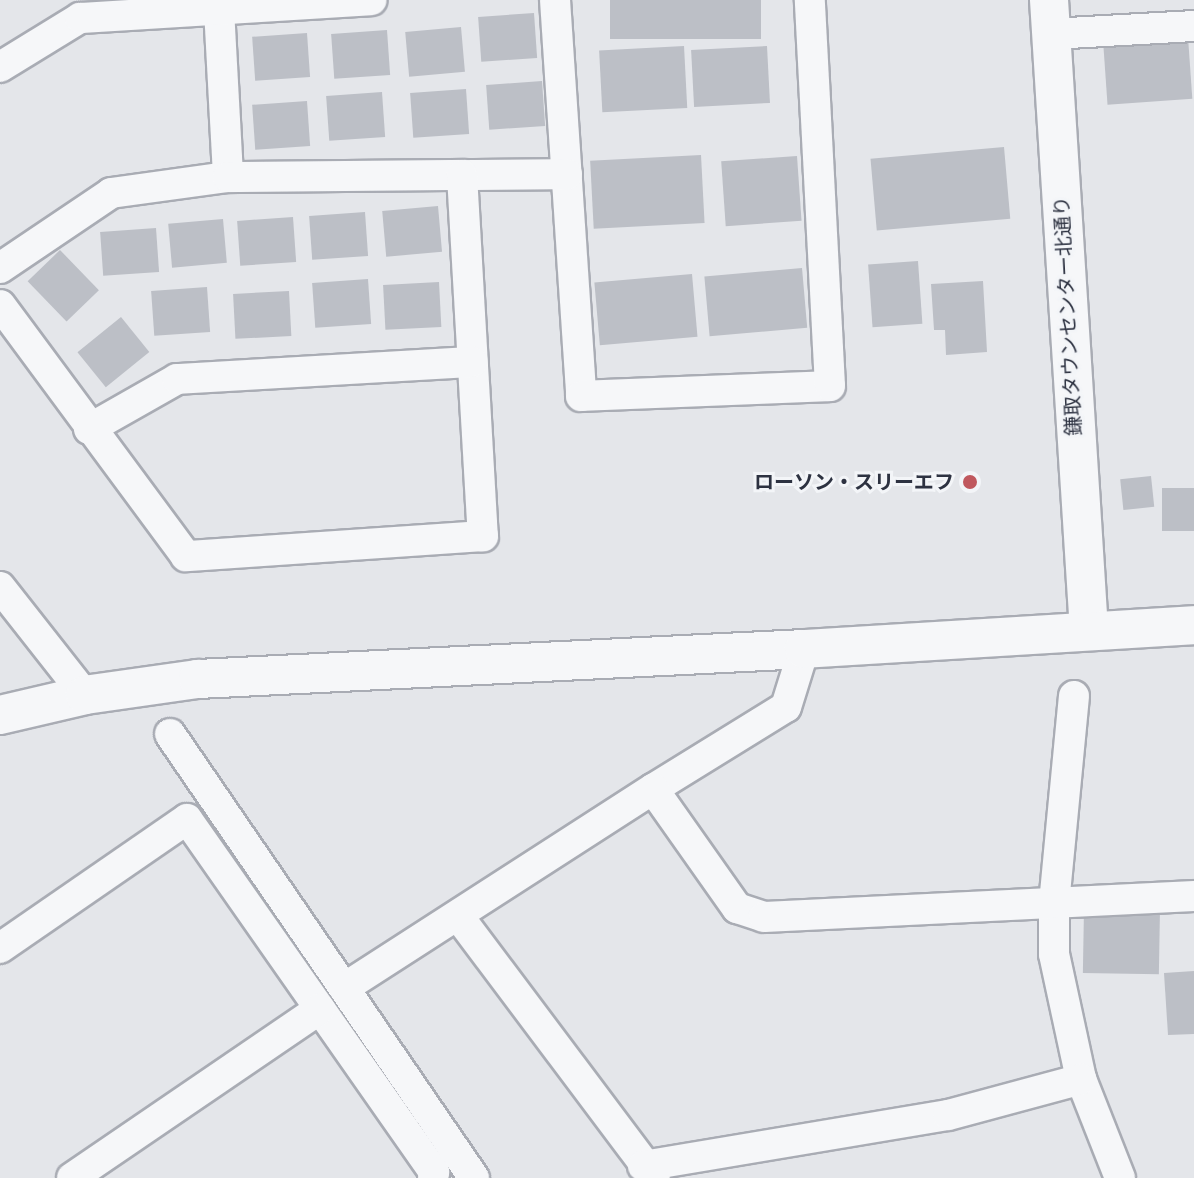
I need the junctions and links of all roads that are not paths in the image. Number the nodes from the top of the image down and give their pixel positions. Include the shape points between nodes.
1 (371, 0) edge
2 (555, 0) edge
3 (810, 0) edge
4 (219, 9) junction
5 (1050, 17) edge
6 (1194, 26) edge
7 (0, 67) edge
8 (567, 174) junction
9 (462, 175) junction
10 (228, 177) junction
11 (0, 268) edge
12 (0, 305) edge
13 (473, 362) junction
14 (89, 429) junction
15 (0, 587) edge
16 (1194, 625) edge
17 (1089, 631) junction
18 (804, 649) junction
19 (85, 695) junction
20 (1074, 696) dead end
21 (0, 715) edge
22 (170, 734) dead end
23 (653, 789) junction
24 (1194, 896) edge
25 (1054, 904) junction
26 (459, 917) junction
27 (0, 948) edge
28 (344, 988) junction
29 (320, 1009) junction
30 (1081, 1079) junction
31 (649, 1172) edge
32 (72, 1178) edge
33 (433, 1178) edge
34 (474, 1178) edge
35 (1120, 1178) edge

1 - 4 street
2 - 8 street
3 - 8 street via 830,386 581,396
4 - 7 street via 80,18
4 - 10 street
5 - 6 street
5 - 17 street, 鎌取タウンセンター北通り
8 - 9 street
9 - 10 street
9 - 13 street
10 - 11 street via 111,193
12 - 14 street
13 - 14 street via 177,379
13 - 14 street via 483,536 186,556
15 - 19 street
16 - 17 street
17 - 18 street
18 - 19 street via 198,679
18 - 23 street via 786,707
19 - 21 street
20 - 25 street
22 - 28 street
23 - 25 street via 737,908 764,917
23 - 26 street
24 - 25 street
25 - 30 street via 1054,954
26 - 28 street
26 - 31 street
27 - 29 street via 187,819
28 - 34 street
29 - 32 street
29 - 33 street via 434,1172
30 - 31 street via 948,1115
30 - 35 street

